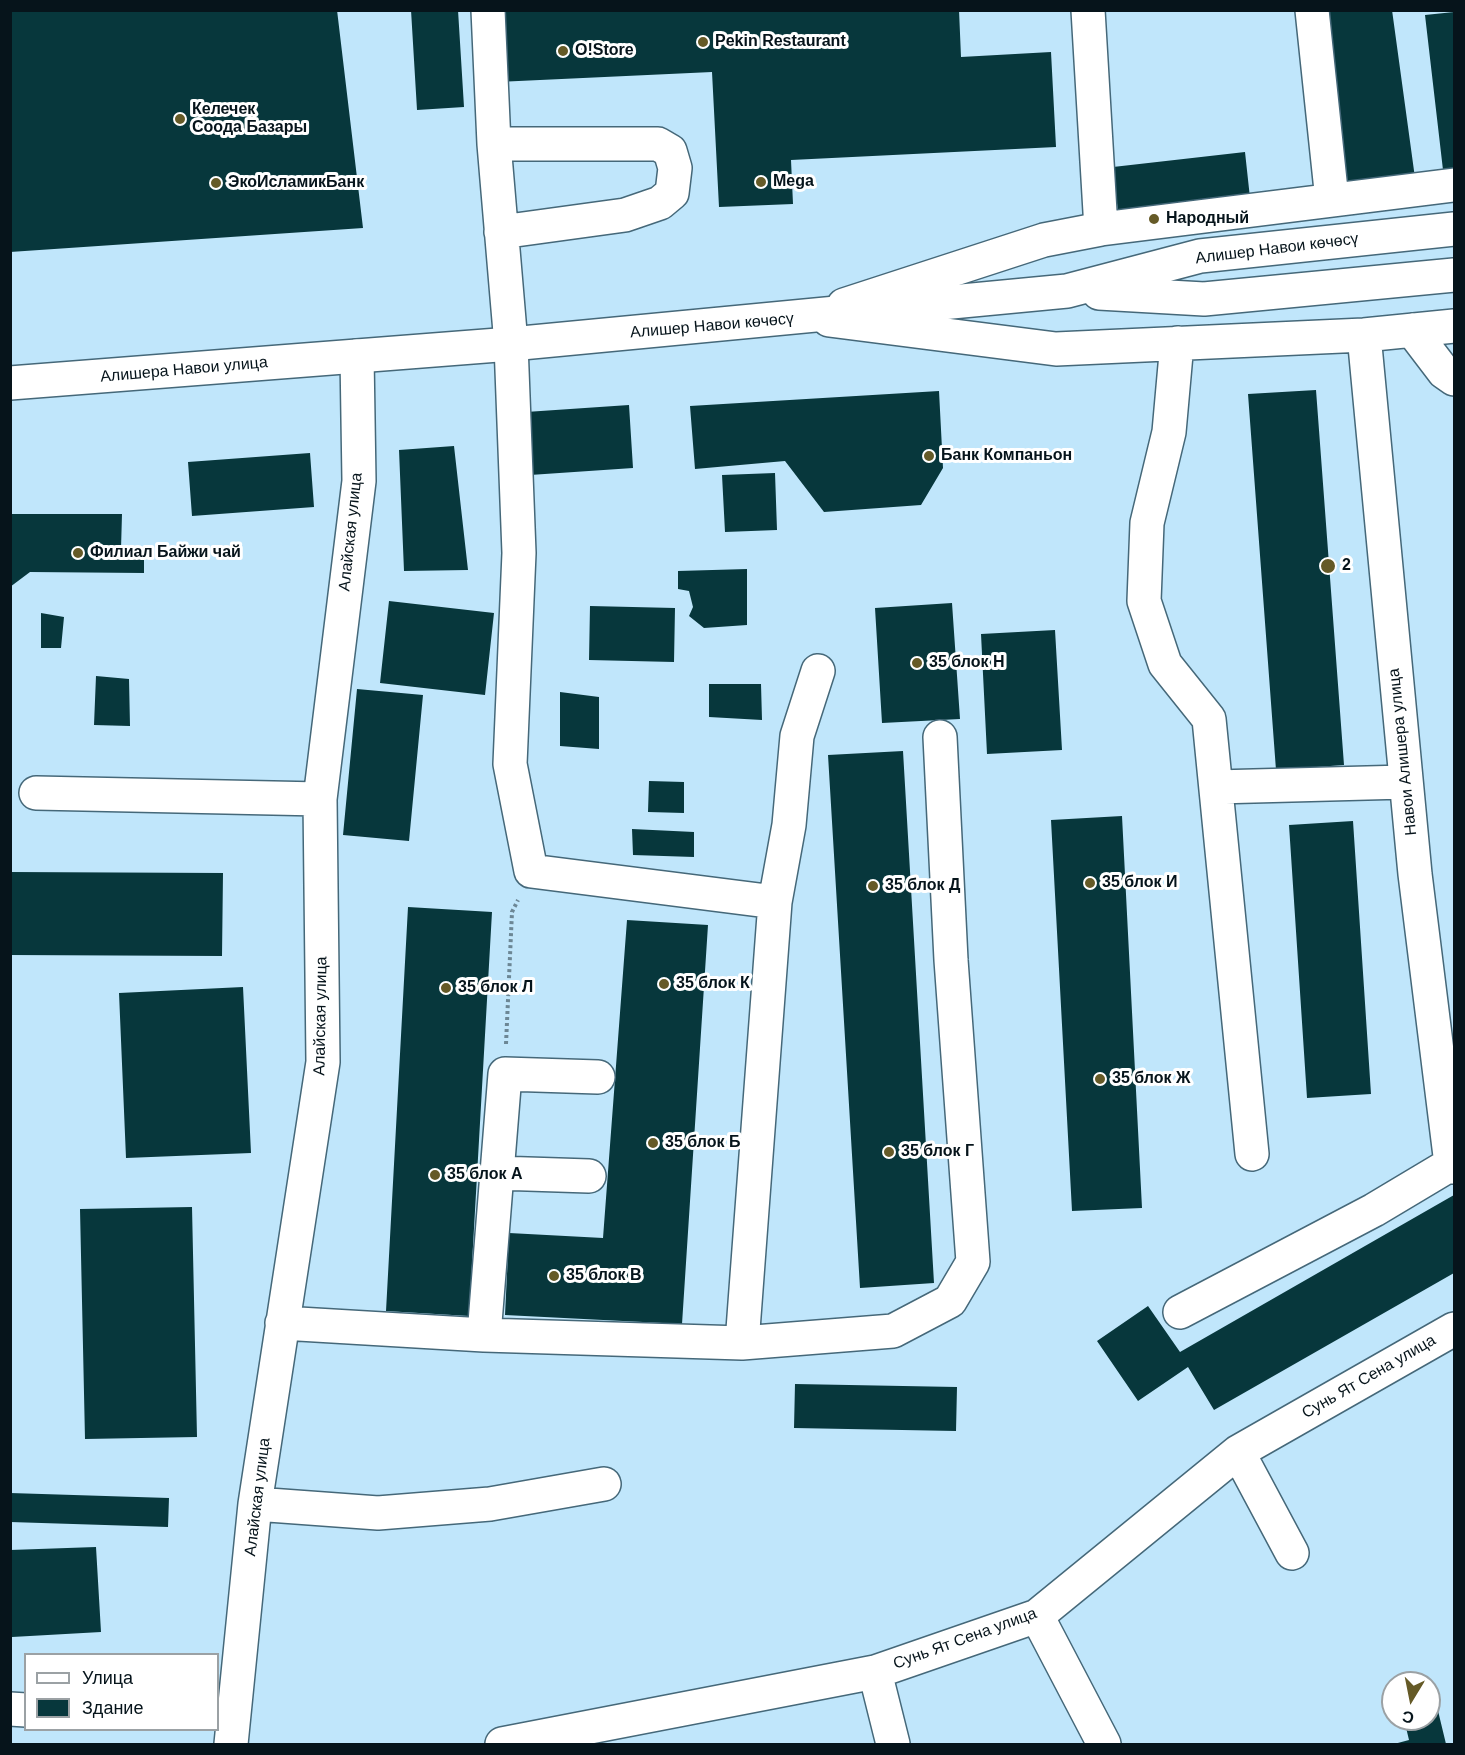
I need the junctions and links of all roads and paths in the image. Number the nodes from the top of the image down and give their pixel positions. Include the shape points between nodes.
1 (488, 10) edge
2 (1088, 10) edge
3 (1312, 10) edge
4 (494, 144) junction
5 (1455, 185) edge
6 (1332, 200) junction
7 (1101, 229) junction
8 (1455, 229) edge
9 (501, 232) junction
10 (1455, 274) edge
11 (1067, 291) junction
12 (806, 318) junction
13 (1455, 326) edge
14 (1412, 330) junction
15 (1364, 335) junction
16 (1178, 343) junction
17 (512, 344) junction
18 (357, 356) junction
19 (1455, 379) edge
20 (10, 383) edge
21 (819, 671) dead end
22 (940, 737) dead end
23 (1405, 782) junction
24 (1216, 787) junction
25 (36, 793) dead end
26 (320, 799) junction
27 (531, 871) junction
28 (775, 902) junction
29 (505, 1074) junction
30 (598, 1077) dead end
31 (1252, 1154) dead end
32 (1453, 1166) edge
33 (497, 1173) junction
34 (589, 1176) dead end
35 (1180, 1312) dead end
36 (282, 1323) junction
37 (1455, 1329) edge
38 (484, 1335) junction
39 (742, 1343) junction
40 (1238, 1452) junction
41 (604, 1484) dead end
42 (255, 1504) junction
43 (1292, 1553) dead end
44 (1037, 1616) junction
45 (874, 1672) junction
46 (228, 1732) edge
47 (502, 1744) edge
48 (893, 1744) edge
49 (1104, 1744) edge

1 - 4 street
2 - 7 street
3 - 6 street
4 - 9 street
4 - 9 street via 658,144 670,151 675,168 672,193 660,203 625,215
5 - 6 street
6 - 7 street
7 - 12 street via 1044,240
8 - 11 street, Алишер Навои көчөсү via 1200,256
9 - 17 street
10 - 11 street, Алишер Навои көчөсү via 1204,299
11 - 12 street, Алишер Навои көчөсү
12 - 16 street via 1056,349
12 - 17 street, Алишер Навои көчөсү
13 - 14 street
14 - 15 street
14 - 19 street via 1444,372
15 - 16 street
15 - 23 street, Навои Алишера улица
16 - 24 street via 1169,432 1147,523 1144,601 1165,664 1209,719
17 - 18 street, Алишер Навои көчөсү
17 - 27 street via 519,553 510,764
18 - 20 street, Алишера Навои улица
18 - 26 street, Алайская улица via 359,481
21 - 28 street via 797,736 789,825
22 - 39 street via 951,960 973,1262 950,1301 893,1331
23 - 24 street
23 - 32 street, Навои Алишера улица
24 - 31 street
25 - 26 street
26 - 36 street, Алайская улица via 323,1062
27 - 28 street
27 - 29 path via 512,912
28 - 39 street
29 - 30 street
29 - 33 street
32 - 35 street
33 - 34 street
33 - 38 street
36 - 38 street
36 - 42 street, Алайская улица
37 - 40 street, Сунь Ят Сена улица
38 - 39 street
40 - 43 street
40 - 44 street, Сунь Ят Сена улица
41 - 42 street via 490,1504 378,1513
42 - 46 street, Алайская улица
44 - 45 street, Сунь Ят Сена улица
44 - 49 street
45 - 47 street, Сунь Ят Сена улица
45 - 48 street

